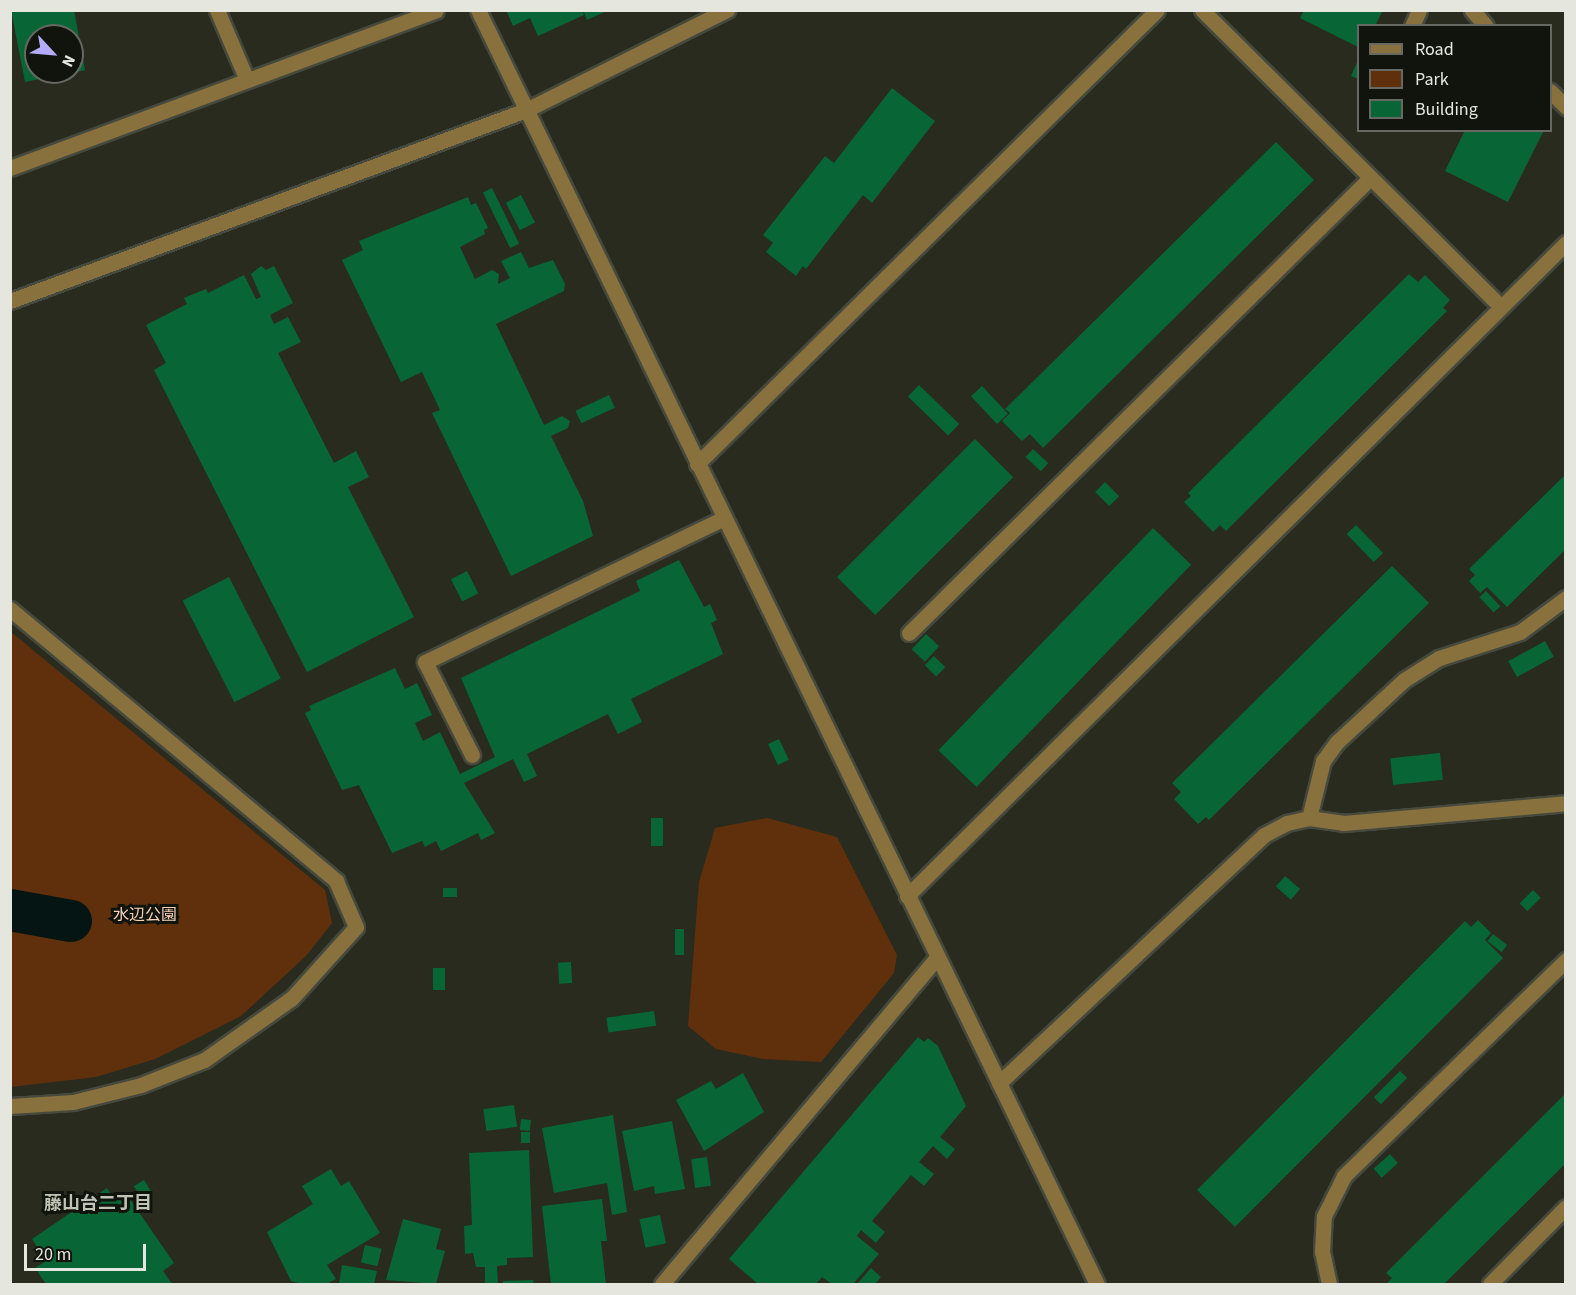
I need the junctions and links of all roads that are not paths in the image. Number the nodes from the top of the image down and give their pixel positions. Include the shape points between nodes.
1 (217, 10) edge
2 (436, 10) edge
3 (478, 10) edge
4 (728, 10) edge
5 (1157, 10) edge
6 (1202, 10) edge
7 (1419, 10) edge
8 (1472, 10) edge
9 (1413, 24) edge
10 (1484, 24) edge
11 (247, 80) junction
12 (1552, 92) edge
13 (1566, 107) edge
14 (526, 110) junction
15 (10, 168) edge
16 (1370, 178) junction
17 (1566, 243) edge
18 (10, 301) edge
19 (1501, 307) junction
20 (697, 464) junction
21 (724, 518) junction
22 (1566, 598) edge
23 (10, 609) edge
24 (909, 633) dead end
25 (472, 755) dead end
26 (1566, 803) edge
27 (1309, 818) junction
28 (907, 896) junction
29 (937, 958) junction
30 (1566, 960) edge
31 (999, 1083) junction
32 (10, 1106) edge
33 (1566, 1207) edge
34 (662, 1284) edge
35 (1097, 1284) edge
36 (1329, 1284) edge
37 (1490, 1284) edge

1 - 11 street
2 - 11 street
3 - 14 street
4 - 14 street
5 - 20 street
6 - 16 street
7 - 9 street
8 - 10 street
11 - 15 street
12 - 13 street
14 - 18 street
14 - 20 street
16 - 19 street
16 - 24 street
17 - 19 street
19 - 28 street
20 - 21 street
21 - 25 street via 425,662
21 - 28 street
22 - 27 street via 1520,632 1439,658 1404,680 1337,742 1323,761
23 - 32 street via 336,880 356,927 292,998 204,1060 141,1085 73,1102
26 - 27 street via 1344,823
27 - 31 street via 1287,823 1264,835
28 - 29 street
29 - 31 street
29 - 34 street
30 - 36 street via 1344,1176 1324,1216 1322,1252
31 - 35 street
33 - 37 street

